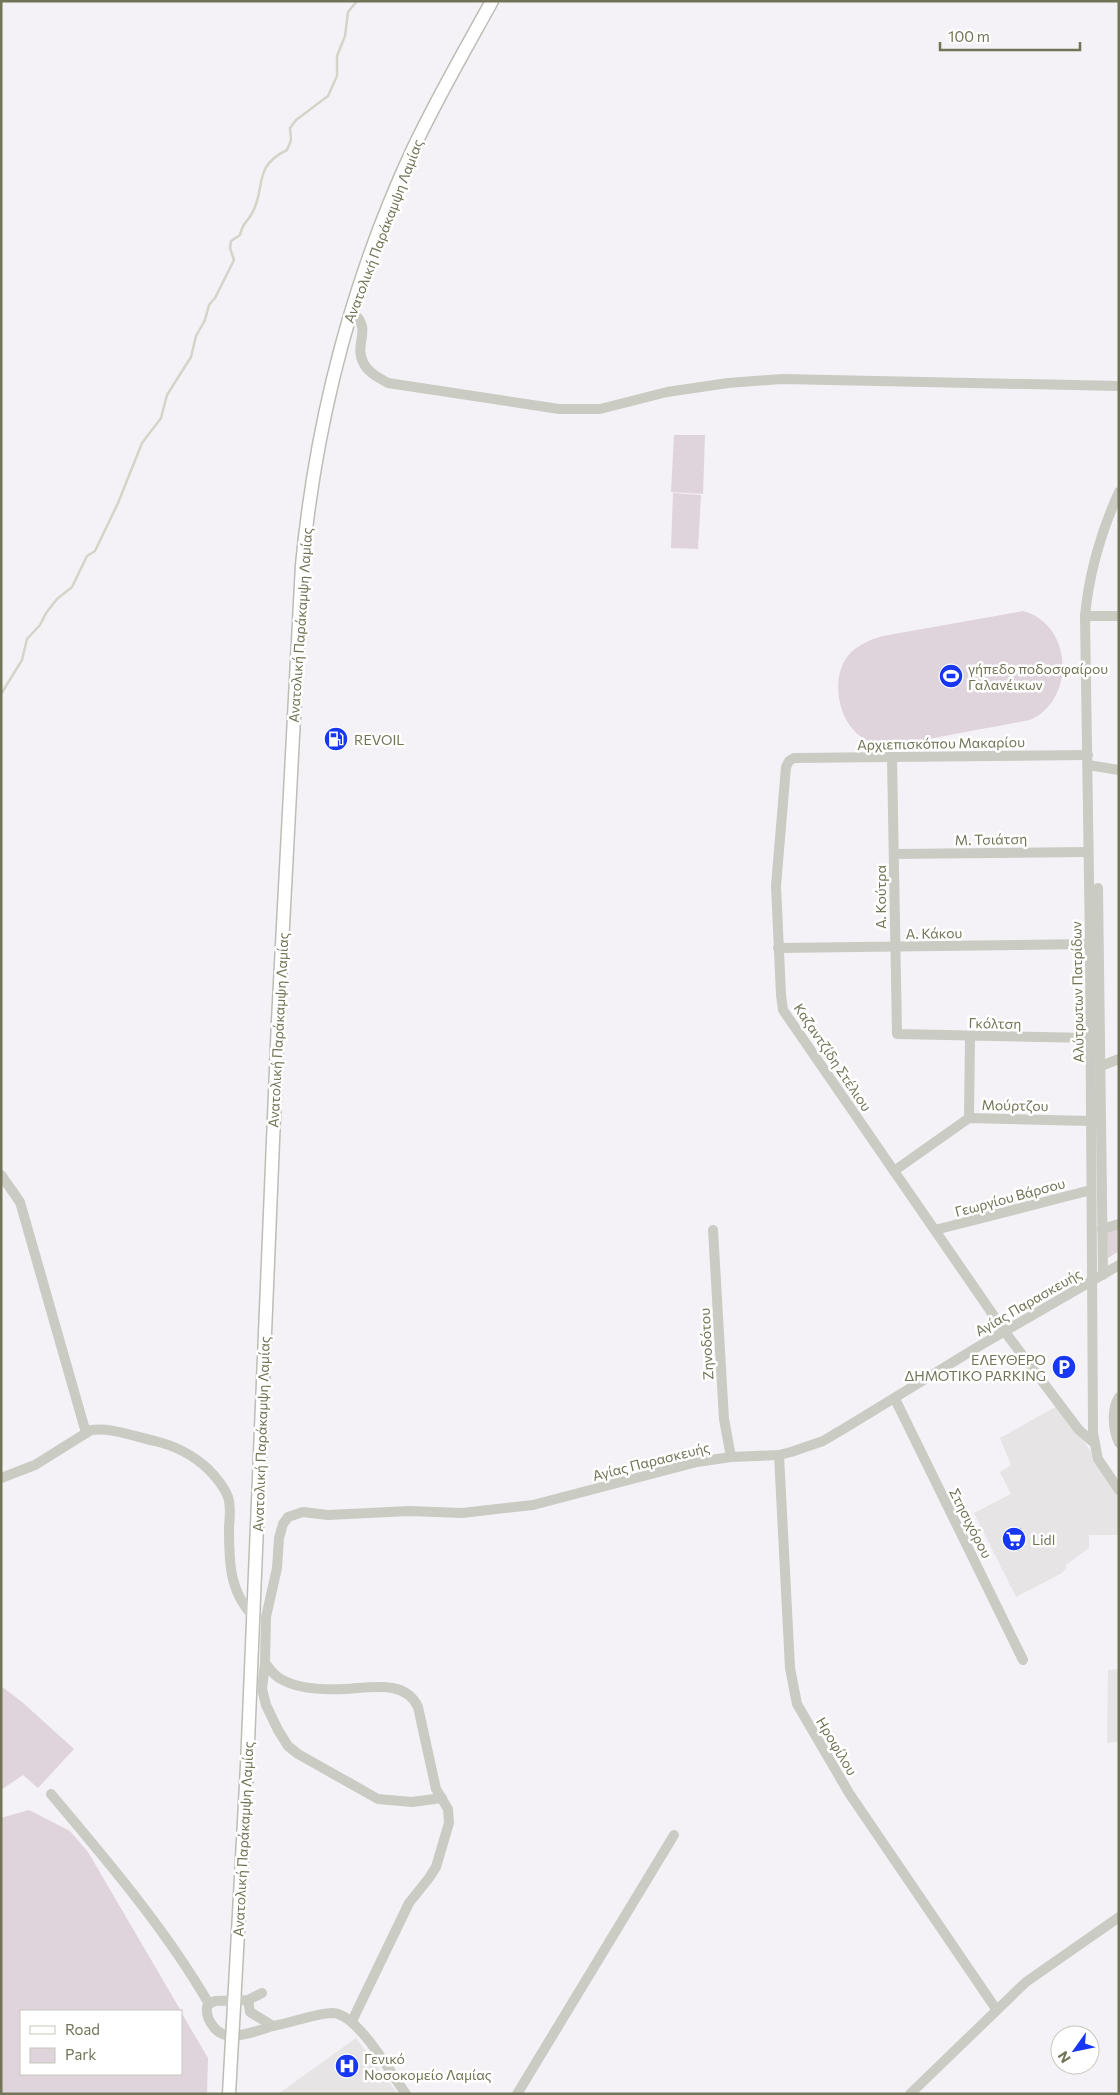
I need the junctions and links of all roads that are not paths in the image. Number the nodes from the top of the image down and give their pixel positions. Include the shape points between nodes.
1 (492, 1) edge
2 (351, 311) junction
3 (1119, 386) edge
4 (1119, 492) edge
5 (1085, 616) junction
6 (1119, 616) edge
7 (892, 757) junction
8 (794, 758) joint
9 (1088, 760) junction
10 (1119, 770) edge
11 (1088, 852) junction
12 (894, 854) junction
13 (1098, 888) dead end
14 (1090, 944) junction
15 (894, 947) junction
16 (778, 948) junction
17 (899, 1036) joint
18 (970, 1037) junction
19 (1091, 1038) junction
20 (1119, 1059) edge
21 (1101, 1066) junction
22 (969, 1118) junction
23 (1091, 1121) junction
24 (894, 1171) junction
25 (1, 1175) edge
26 (1091, 1190) junction
27 (1119, 1224) edge
28 (1102, 1229) junction
29 (713, 1230) dead end
30 (935, 1230) junction
31 (1119, 1266) edge
32 (1103, 1275) junction
33 (1092, 1281) junction
34 (1005, 1332) junction
35 (1118, 1398) edge
36 (895, 1399) junction
37 (86, 1433) junction
38 (1093, 1442) junction
39 (1119, 1443) edge
40 (780, 1455) junction
41 (731, 1457) junction
42 (1, 1478) edge
43 (1119, 1490) edge
44 (253, 1616) junction
45 (251, 1658) junction
46 (1023, 1660) dead end
47 (265, 1661) junction
48 (51, 1794) dead end
49 (442, 1798) junction
50 (674, 1835) dead end
51 (1119, 1917) edge
52 (262, 1994) dead end
53 (248, 2000) junction
54 (234, 2001) junction
55 (209, 2004) junction
56 (996, 2009) junction
57 (352, 2021) junction
58 (273, 2026) junction
59 (229, 2094) edge
60 (406, 2094) edge
61 (517, 2094) edge
62 (910, 2094) edge

1 - 2 main road, Ανατολική Παράκαμψη Λαμίας via 413,149
2 - 3 street via 362,322 364,332 360,345 364,364 388,383 559,409 600,409 667,392 782,379
2 - 44 main road, Ανατολική Παράκαμψη Λαμίας via 322,430 302,565 278,1021
4 - 5 street, Αλύτρωτων Πατρίδων via 1100,538
5 - 6 street
5 - 9 street, Αλύτρωτων Πατρίδων
7 - 8 street, Αρχιεπισκόπου Μακαρίου
7 - 9 street, Αρχιεπισκόπου Μακαρίου
7 - 12 street, Α. Κούτρα
8 - 16 street, Καζαντζίδη Στέλιου via 786,767 776,868
9 - 10 street, Αρχιεπισκόπου Μακαρίου
9 - 11 street, Αλύτρωτων Πατρίδων
11 - 12 street, Μ. Τσιάτση
11 - 14 street, Αλύτρωτων Πατρίδων
12 - 15 street, Α. Κούτρα
13 - 21 street
14 - 15 street, Α. Κάκου
14 - 19 street, Αλύτρωτων Πατρίδων
15 - 16 street, Α. Κάκου
15 - 17 street, Α. Κούτρα via 896,1030
16 - 24 street, Καζαντζίδη Στέλιου via 783,1010
17 - 18 street, Γκόλτση
18 - 19 street, Γκόλτση
18 - 22 street
19 - 23 street, Αλύτρωτων Πατρίδων
20 - 21 street
21 - 28 street
22 - 23 street, Μούρτζου
22 - 24 street, Μούρτζου
23 - 26 street, Αλύτρωτων Πατρίδων
24 - 30 street, Καζαντζίδη Στέλιου
25 - 37 street via 20,1202
26 - 30 street, Γεωργίου Βάρσου
26 - 33 street, Αλύτρωτων Πατρίδων
27 - 28 street
28 - 32 street
29 - 41 street, Ζηνοδότου via 724,1419
30 - 34 street, Καζαντζίδη Στέλιου
31 - 32 street, Αγίας Παρασκευής
32 - 33 street, Αγίας Παρασκευής
33 - 34 street, Αγίας Παρασκευής
33 - 38 street, Αλύτρωτων Πατρίδων
34 - 36 street, Αγίας Παρασκευής
34 - 38 street, Καζαντζίδη Στέλιου via 1079,1430
35 - 39 street via 1114,1408
36 - 40 street, Αγίας Παρασκευής via 823,1440
36 - 46 street, Στησιχόρου
37 - 42 street via 35,1465
37 - 44 street via 101,1430 174,1446 190,1454 222,1484 229,1498 229,1554 235,1588 242,1604
38 - 43 street, Αλύτρωτων Πατρίδων via 1098,1459
40 - 41 street, Αγίας Παρασκευής
40 - 56 street, Ηροφίλου via 790,1668 797,1704 849,1793
41 - 47 street, Αγίας Παρασκευής via 511,1509 452,1514 400,1511 292,1514 283,1524 279,1538 277,1568 266,1617
44 - 45 main road, Ανατολική Παράκαμψη Λαμίας
45 - 47 street
45 - 54 main road, Ανατολική Παράκαμψη Λαμίας
47 - 49 street via 264,1700 278,1730 292,1749 378,1799 412,1802
47 - 49 street via 274,1674 287,1682 336,1689 388,1687 410,1696 418,1707 436,1789
48 - 55 street via 172,1946
49 - 57 street via 449,1819 437,1863 409,1903
50 - 61 street
51 - 56 street via 1031,1977
52 - 53 street
53 - 54 street
53 - 58 street via 250,2012
54 - 55 street
54 - 59 main road, Ανατολική Παράκαμψη Λαμίας, bridge
55 - 58 street via 207,2015 221,2035 242,2035
56 - 62 street
57 - 58 street via 328,2014
57 - 60 street

